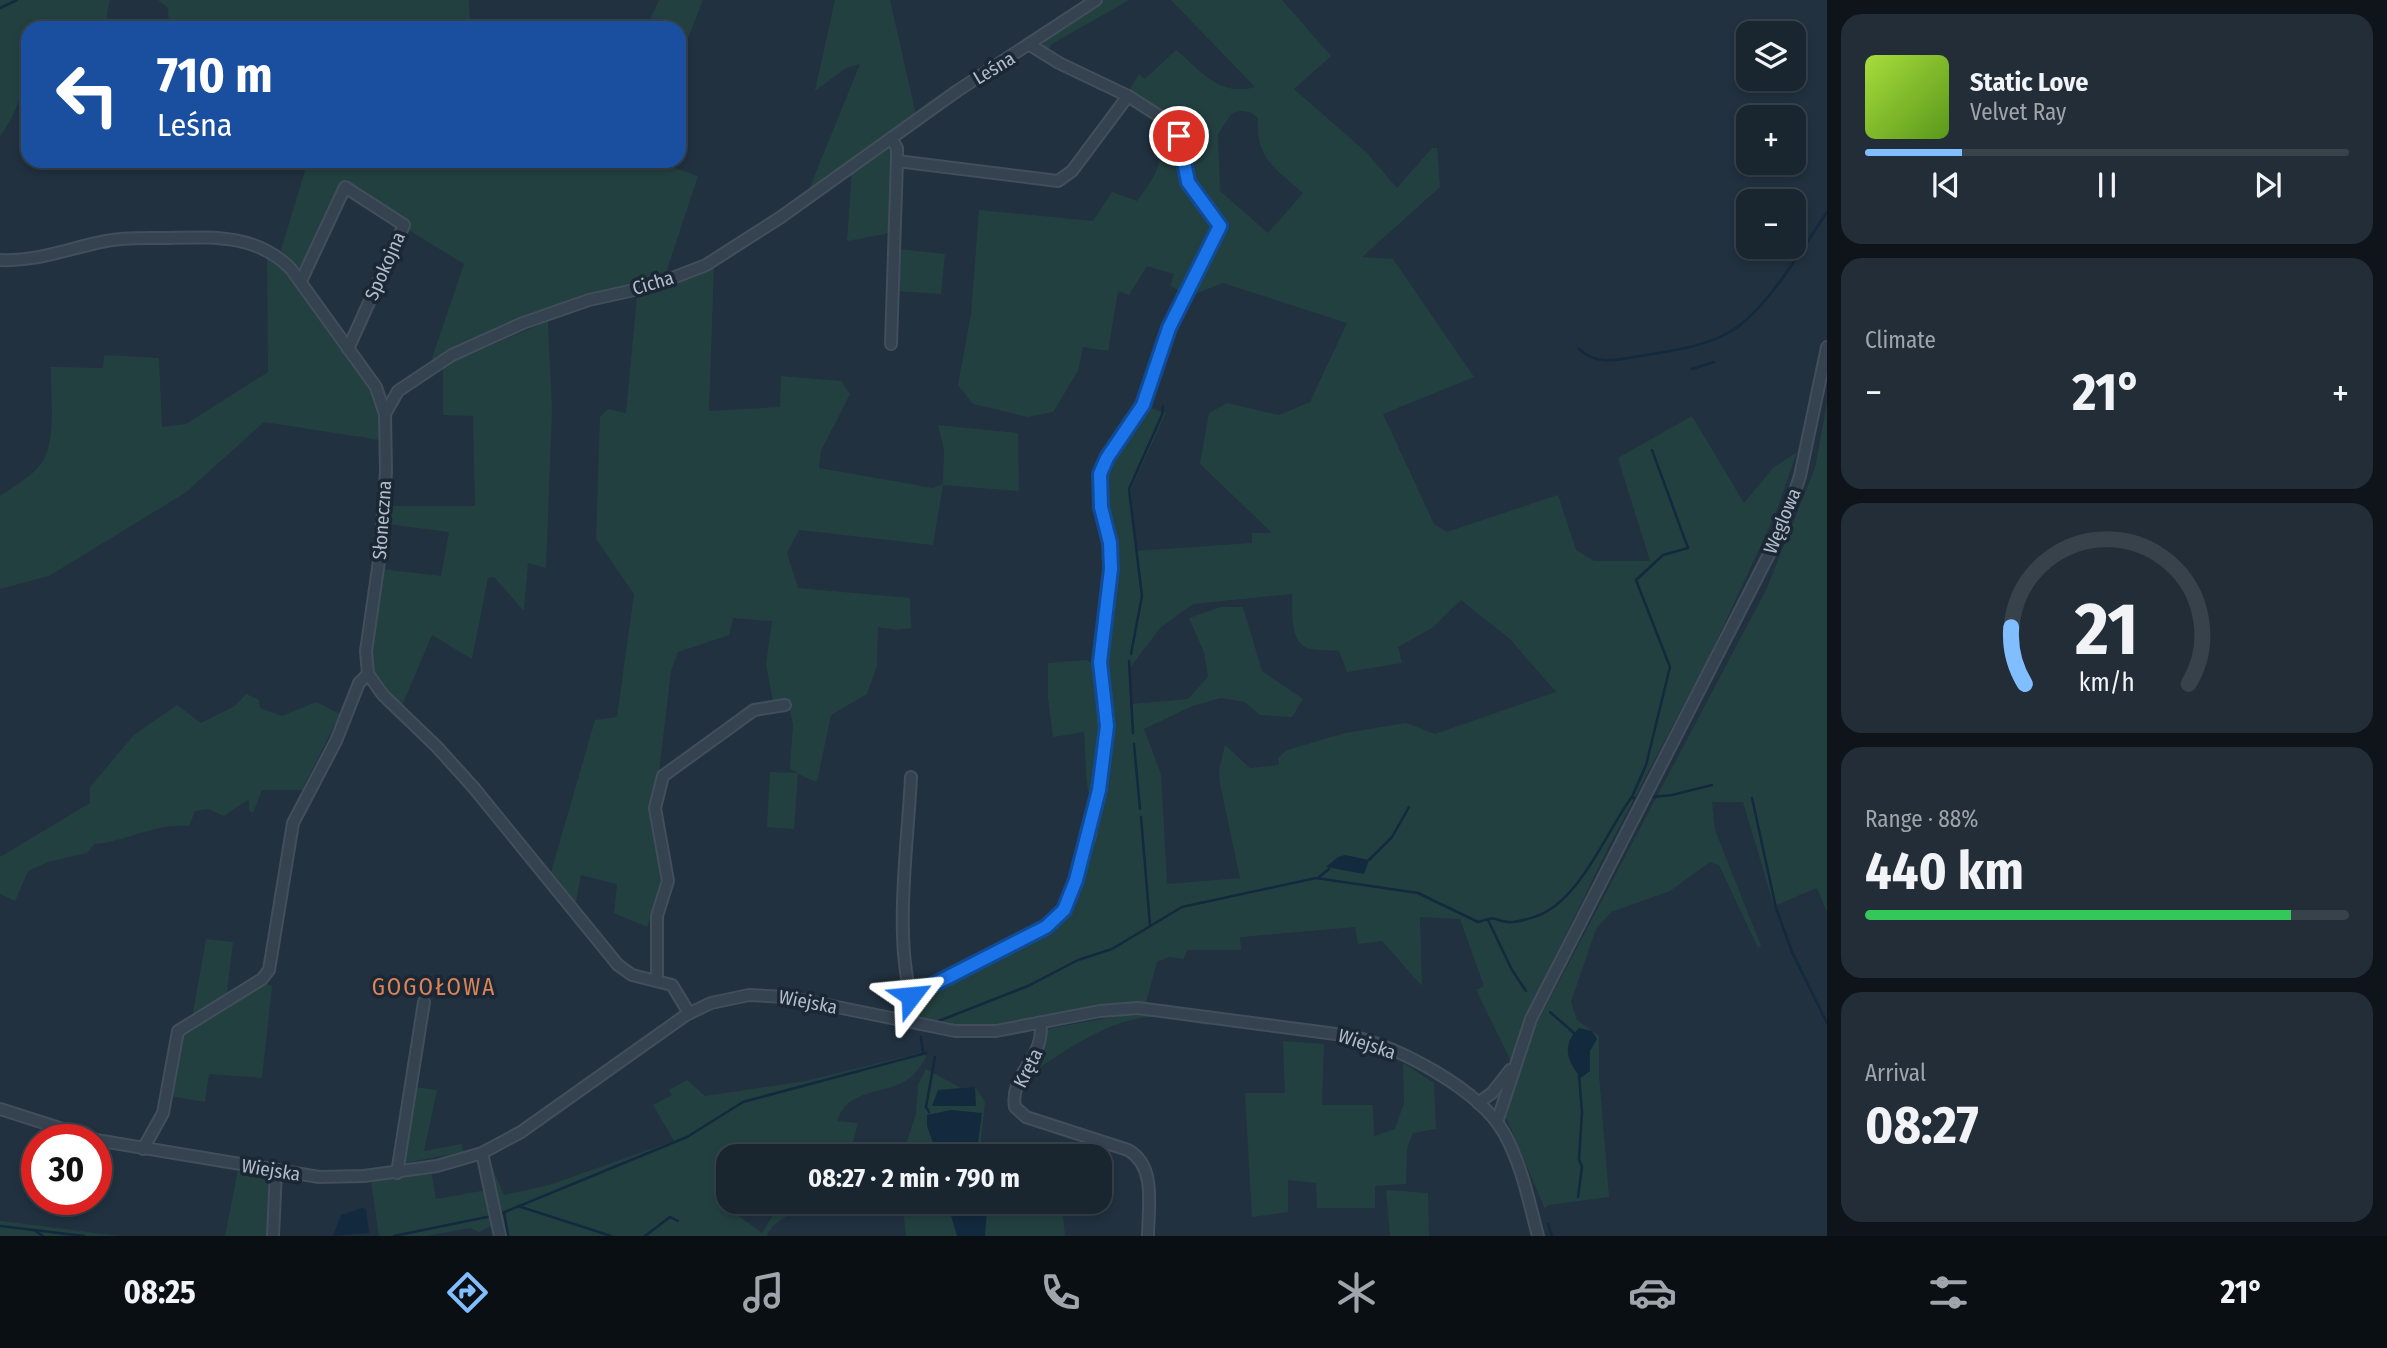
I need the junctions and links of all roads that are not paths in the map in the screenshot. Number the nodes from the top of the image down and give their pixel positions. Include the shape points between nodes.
1 (1096, 0) edge
2 (1030, 45) junction
3 (1128, 96) junction
4 (891, 138) junction
5 (897, 161) junction
6 (0, 260) edge
7 (301, 281) junction
8 (891, 344) dead end
9 (1827, 347) edge
10 (348, 349) junction
11 (377, 390) junction
12 (398, 391) junction
13 (385, 414) junction
14 (368, 674) junction
15 (785, 705) dead end
16 (911, 778) dead end
17 (657, 981) junction
18 (911, 996) junction
19 (424, 1002) dead end
20 (689, 1013) junction
21 (902, 1023) junction
22 (1040, 1023) junction
23 (1512, 1068) junction
24 (1478, 1102) junction
25 (0, 1109) edge
26 (1497, 1122) junction
27 (46, 1124) edge
28 (112, 1143) edge
29 (143, 1149) junction
30 (482, 1153) junction
31 (276, 1171) junction
32 (397, 1173) junction
33 (273, 1236) edge
34 (500, 1236) edge
35 (1148, 1236) edge
36 (1538, 1236) edge

1 - 2 street, Leśna
2 - 3 street
2 - 4 street, Leśna
3 - 5 street via 1072,171 1058,181
3 - 18 street via 1175,126 1188,182 1220,226 1169,328 1143,405 1100,474 1111,569 1100,662 1107,726 1090,835 1058,919
4 - 5 street
4 - 12 street, Cicha via 706,265 652,286 589,300 523,323 452,355
5 - 8 street
6 - 7 street, Słoneczna via 37,259 121,239 220,236 268,251
7 - 10 street, Słoneczna
7 - 10 street, Spokojna via 345,187 404,225
9 - 23 street, Węglowa via 1791,506 1531,1019
10 - 11 street, Słoneczna
11 - 12 street
11 - 13 street, Słoneczna
12 - 13 street, Cicha
13 - 14 street, Słoneczna via 382,530 366,652
14 - 17 street via 474,788 620,968
14 - 29 street via 360,681 336,741 293,823 269,970 262,979 178,1031 163,1113
15 - 17 street via 754,710 663,776 655,808 668,881 657,916
16 - 18 street via 905,974
17 - 20 street via 676,989
18 - 21 street
19 - 32 street
20 - 21 street, Wiejska via 729,999 772,995
20 - 30 street, Wiejska via 521,1132
21 - 22 street, Wiejska via 973,1032
22 - 24 street, Wiejska via 1108,1010 1146,1009 1340,1034 1396,1052
22 - 35 street, Kręta via 1042,1040 1018,1081 1015,1107 1026,1117 1138,1157 1148,1180
23 - 24 street via 1492,1093
23 - 26 street
24 - 26 street, Wiejska
25 - 27 street, Wiejska
26 - 36 street, Wiejska via 1515,1157
28 - 29 street, Wiejska
29 - 31 street, Wiejska
30 - 32 street, Wiejska
30 - 34 street
31 - 32 street, Wiejska via 333,1177
31 - 33 street

